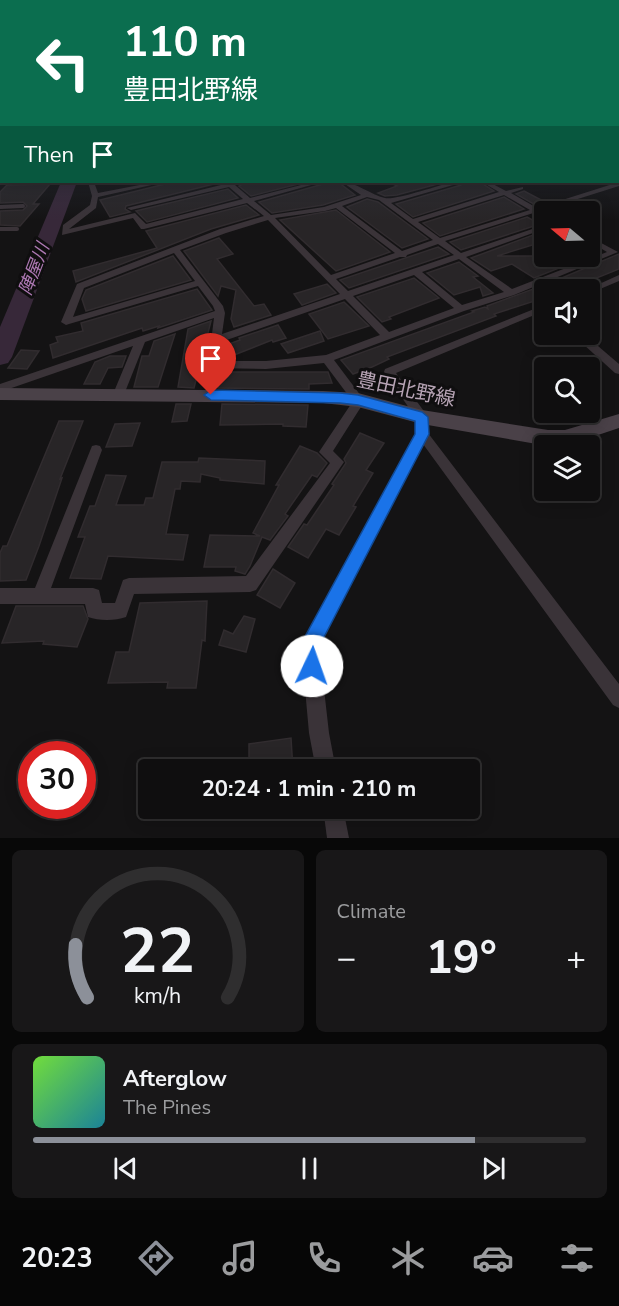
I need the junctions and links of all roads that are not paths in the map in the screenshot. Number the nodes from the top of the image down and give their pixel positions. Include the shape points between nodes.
1 (91, 183) edge
2 (158, 183) edge
3 (229, 183) edge
4 (315, 183) edge
5 (347, 183) edge
6 (454, 183) edge
7 (487, 183) edge
8 (619, 184) edge
9 (521, 188) dead end
10 (120, 192) junction
11 (505, 193) junction
12 (367, 195) junction
13 (95, 196) junction
14 (249, 200) junction
15 (565, 201) edge
16 (386, 202) junction
17 (23, 206) dead end
18 (337, 206) junction
19 (0, 207) edge
20 (534, 209) edge
21 (534, 211) edge
22 (133, 212) junction
23 (269, 218) junction
24 (413, 221) junction
25 (0, 229) edge
26 (17, 229) dead end
27 (534, 230) edge
28 (438, 241) junction
29 (600, 244) edge
30 (175, 249) junction
31 (403, 255) junction
32 (460, 256) junction
33 (600, 258) edge
34 (576, 267) edge
35 (415, 272) junction
36 (331, 278) junction
37 (619, 278) edge
38 (201, 282) junction
39 (600, 286) edge
40 (511, 293) junction
41 (347, 295) junction
42 (461, 309) junction
43 (534, 312) edge
44 (220, 313) junction
45 (388, 337) junction
46 (141, 340) junction
47 (216, 340) junction
48 (590, 345) edge
49 (327, 360) junction
50 (619, 370) edge
51 (0, 388) edge
52 (0, 394) edge
53 (119, 394) junction
54 (356, 404) junction
55 (619, 421) edge
56 (422, 426) junction
57 (96, 450) dead end
58 (0, 596) edge
59 (40, 596) junction
60 (619, 699) edge
61 (324, 759) edge
62 (335, 819) edge
63 (338, 838) edge

1 - 13 street
2 - 10 street
3 - 14 street
3 - 22 street
4 - 14 street
5 - 12 street
6 - 16 street
7 - 11 street
8 - 15 street
9 - 11 street
10 - 13 street
10 - 22 street
11 - 20 street
11 - 24 street
12 - 16 street
12 - 18 street
13 - 22 street via 93,206 65,232
14 - 22 street via 144,227
14 - 23 street
16 - 24 street
17 - 19 lane
18 - 23 street
18 - 31 street
21 - 28 street
23 - 30 street
23 - 36 street
24 - 28 street
25 - 26 lane
27 - 32 street
28 - 31 street
28 - 32 street
29 - 33 street via 614,252
30 - 38 street
30 - 38 street via 80,286 66,322
31 - 36 street
32 - 35 street
32 - 40 street
34 - 40 street
35 - 41 street
35 - 42 street
36 - 41 street
37 - 39 street
38 - 44 street
40 - 42 street
41 - 45 street
41 - 47 street
42 - 45 street
43 - 56 street via 389,372
44 - 46 street
44 - 47 street
45 - 49 street
46 - 51 street
46 - 53 street
47 - 49 street via 213,365
48 - 50 street
49 - 54 street
52 - 53 main road, 豊田北野線
53 - 54 main road, 豊田北野線 via 323,397
54 - 56 main road, 豊田北野線
54 - 59 street via 325,452 338,462 250,584 129,586 120,611 94,611 93,596
55 - 56 main road, 豊田北野線 via 566,438
56 - 60 street
56 - 61 street via 310,644
57 - 59 street
58 - 59 street
62 - 63 street

